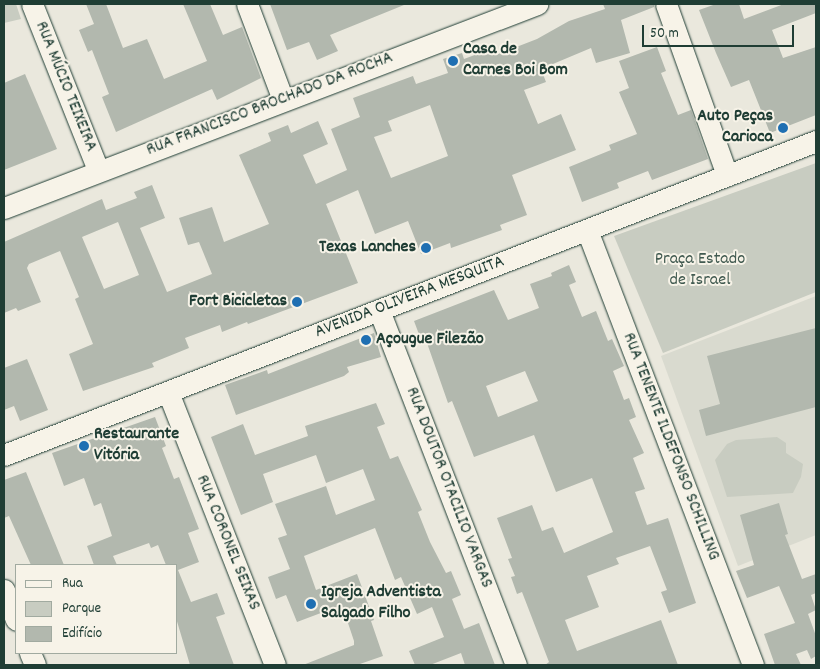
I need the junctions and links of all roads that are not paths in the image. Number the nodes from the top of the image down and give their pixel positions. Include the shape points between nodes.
1 (32, 4) edge
2 (247, 4) edge
3 (537, 4) edge
4 (666, 4) edge
5 (284, 100) junction
6 (816, 141) edge
7 (98, 170) junction
8 (727, 175) junction
9 (4, 208) edge
10 (587, 230) junction
11 (379, 310) junction
12 (168, 392) junction
13 (4, 455) edge
14 (4, 590) edge
15 (15, 618) edge
16 (275, 665) edge
17 (516, 665) edge
18 (753, 665) edge

1 - 7 street, RUA MÚCIO TEIXEIRA
2 - 5 street
3 - 5 street, RUA FRANCISCO BROCHADO DA ROCHA
4 - 8 street
5 - 7 street, RUA FRANCISCO BROCHADO DA ROCHA
6 - 8 street, AVENIDA OLIVEIRA MESQUITA
7 - 9 street, RUA FRANCISCO BROCHADO DA ROCHA
8 - 10 street, AVENIDA OLIVEIRA MESQUITA
10 - 11 street, AVENIDA OLIVEIRA MESQUITA
10 - 18 street, RUA TENENTE ILDEFONSO SCHILLING
11 - 12 street, AVENIDA OLIVEIRA MESQUITA
11 - 17 street, RUA DOUTOR OTACILIO VARGAS
12 - 13 street, AVENIDA OLIVEIRA MESQUITA
12 - 16 street, RUA CORONEL SEIXAS
14 - 15 street

